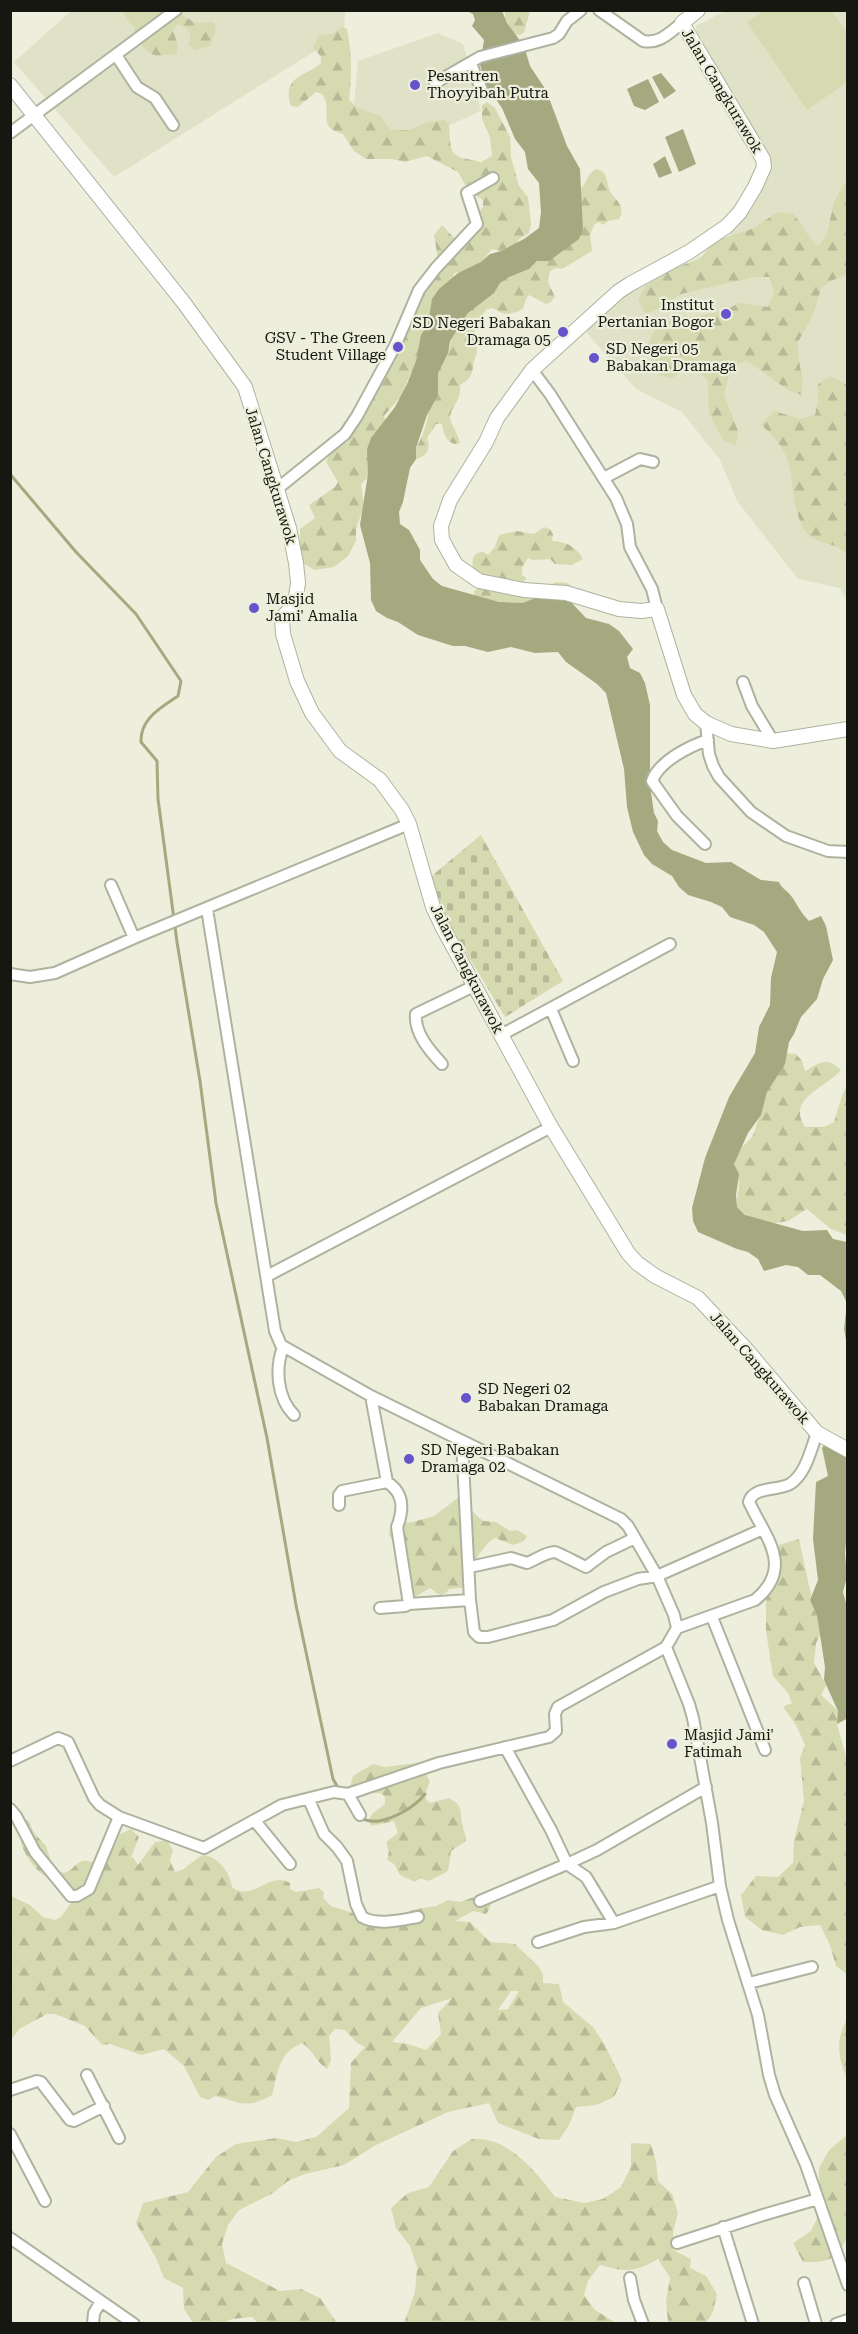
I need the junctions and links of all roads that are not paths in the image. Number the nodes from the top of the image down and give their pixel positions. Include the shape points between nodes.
1 (176, 10) edge
2 (580, 10) edge
3 (599, 10) edge
4 (698, 10) edge
5 (682, 23) junction
6 (116, 56) junction
7 (475, 60) junction
8 (435, 84) dead end
9 (10, 85) edge
10 (483, 93) dead end
11 (34, 117) junction
12 (173, 125) dead end
13 (10, 133) edge
14 (493, 177) dead end
15 (532, 370) junction
16 (653, 462) dead end
17 (604, 478) junction
18 (277, 489) junction
19 (657, 609) junction
20 (743, 682) dead end
21 (706, 723) junction
22 (848, 729) edge
23 (708, 740) junction
24 (773, 741) junction
25 (409, 824) junction
26 (705, 844) dead end
27 (848, 852) edge
28 (111, 885) dead end
29 (207, 909) junction
30 (134, 938) junction
31 (670, 944) dead end
32 (10, 974) edge
33 (474, 986) junction
34 (551, 1009) junction
35 (501, 1035) junction
36 (573, 1061) dead end
37 (442, 1064) dead end
38 (550, 1127) junction
39 (267, 1276) junction
40 (283, 1347) junction
41 (371, 1396) junction
42 (294, 1415) dead end
43 (822, 1436) junction
44 (462, 1442) junction
45 (848, 1450) edge
46 (387, 1482) junction
47 (339, 1505) dead end
48 (763, 1529) junction
49 (634, 1538) junction
50 (470, 1567) junction
51 (657, 1576) junction
52 (470, 1600) junction
53 (409, 1604) junction
54 (380, 1608) dead end
55 (712, 1617) junction
56 (677, 1628) junction
57 (666, 1647) junction
58 (505, 1747) junction
59 (765, 1750) dead end
60 (10, 1761) edge
61 (706, 1787) junction
62 (347, 1794) junction
63 (309, 1800) junction
64 (10, 1809) edge
65 (360, 1815) dead end
66 (119, 1817) junction
67 (255, 1821) junction
68 (290, 1864) dead end
69 (567, 1864) junction
70 (720, 1886) junction
71 (480, 1901) dead end
72 (418, 1917) dead end
73 (614, 1923) junction
74 (538, 1942) dead end
75 (812, 1967) dead end
76 (749, 1983) junction
77 (87, 2074) dead end
78 (10, 2090) edge
79 (104, 2106) junction
80 (10, 2133) edge
81 (120, 2138) dead end
82 (818, 2199) junction
83 (45, 2201) dead end
84 (723, 2227) junction
85 (10, 2238) edge
86 (677, 2243) dead end
87 (630, 2278) dead end
88 (804, 2283) dead end
89 (848, 2285) edge
90 (101, 2301) junction
91 (848, 2320) edge
92 (93, 2324) edge
93 (134, 2324) edge
94 (644, 2324) edge
95 (753, 2324) edge
96 (816, 2324) edge
97 (836, 2324) edge

1 - 6 street
2 - 7 street via 559,34
3 - 5 street via 643,41 664,38
4 - 5 street, Jalan Cangkurawok
5 - 15 street, Jalan Cangkurawok via 763,159 761,175 740,212 720,232 618,292
6 - 11 street
6 - 12 street via 137,87 155,98
7 - 8 street
7 - 10 street
9 - 11 street, Jalan Cangkurawok
11 - 13 street
11 - 18 street, Jalan Cangkurawok via 184,303 245,387
14 - 18 street via 467,193 477,224 419,290 394,346 345,434
15 - 17 street
15 - 19 street, Jalan Cangkurawok via 497,418 450,500 441,526 449,555 466,574 496,586 566,592 619,609
16 - 17 street via 640,459
17 - 19 street via 624,516 630,547 652,589
18 - 25 street, Jalan Cangkurawok via 289,528 298,583 292,608 282,618 283,634 303,698 340,752 369,770 389,789
19 - 21 street via 684,695 695,714
20 - 24 street
21 - 23 street
21 - 24 street via 731,734
22 - 24 street
23 - 26 street via 681,751 652,781 677,816
23 - 27 street via 709,754 719,777 751,812 786,836 828,851
25 - 29 street
25 - 33 street, Jalan Cangkurawok via 433,907
28 - 30 street
29 - 30 street
29 - 39 street
30 - 32 street via 49,975
31 - 34 street
33 - 35 street, Jalan Cangkurawok
33 - 37 street via 416,1014 422,1038
34 - 35 street
34 - 36 street
35 - 38 street, Jalan Cangkurawok
38 - 39 street
38 - 43 street, Jalan Cangkurawok via 638,1263 698,1298
39 - 40 street via 275,1331
40 - 41 street
40 - 42 street via 278,1371 286,1406
41 - 44 street
41 - 46 street
43 - 45 street
43 - 48 street via 793,1482 782,1488 755,1492 750,1497
44 - 49 street via 611,1513
44 - 50 street
46 - 47 street via 342,1491
46 - 53 street via 396,1488 401,1499 397,1527
48 - 51 street
48 - 55 street via 774,1549 776,1563 764,1593
49 - 50 street via 586,1567 557,1552 527,1563 511,1558
49 - 51 street
50 - 52 street
51 - 52 street via 604,1592 553,1620 488,1637 479,1637 474,1632
51 - 56 street
52 - 53 street
53 - 54 street
55 - 56 street
55 - 59 street
56 - 57 street
57 - 58 street via 558,1707 556,1731 549,1737
57 - 61 street via 689,1704
58 - 62 street via 439,1763
58 - 69 street
60 - 66 street via 62,1738 68,1742 94,1798
61 - 69 street
61 - 70 street
62 - 63 street via 334,1792
62 - 65 street
63 - 67 street via 282,1805
63 - 72 street via 324,1834 347,1861 362,1917 373,1921
64 - 66 street via 34,1852 70,1896 89,1889
66 - 67 street via 202,1848
67 - 68 street
69 - 71 street
69 - 73 street via 586,1876
70 - 73 street
70 - 76 street
73 - 74 street via 584,1927
75 - 76 street
76 - 82 street via 775,2095
77 - 79 street
78 - 79 street via 41,2082 74,2121
79 - 81 street
80 - 83 street
82 - 84 street
82 - 89 street
84 - 86 street
84 - 95 street
85 - 90 street
87 - 94 street
88 - 96 street
90 - 92 street via 93,2313
90 - 93 street
91 - 97 street

